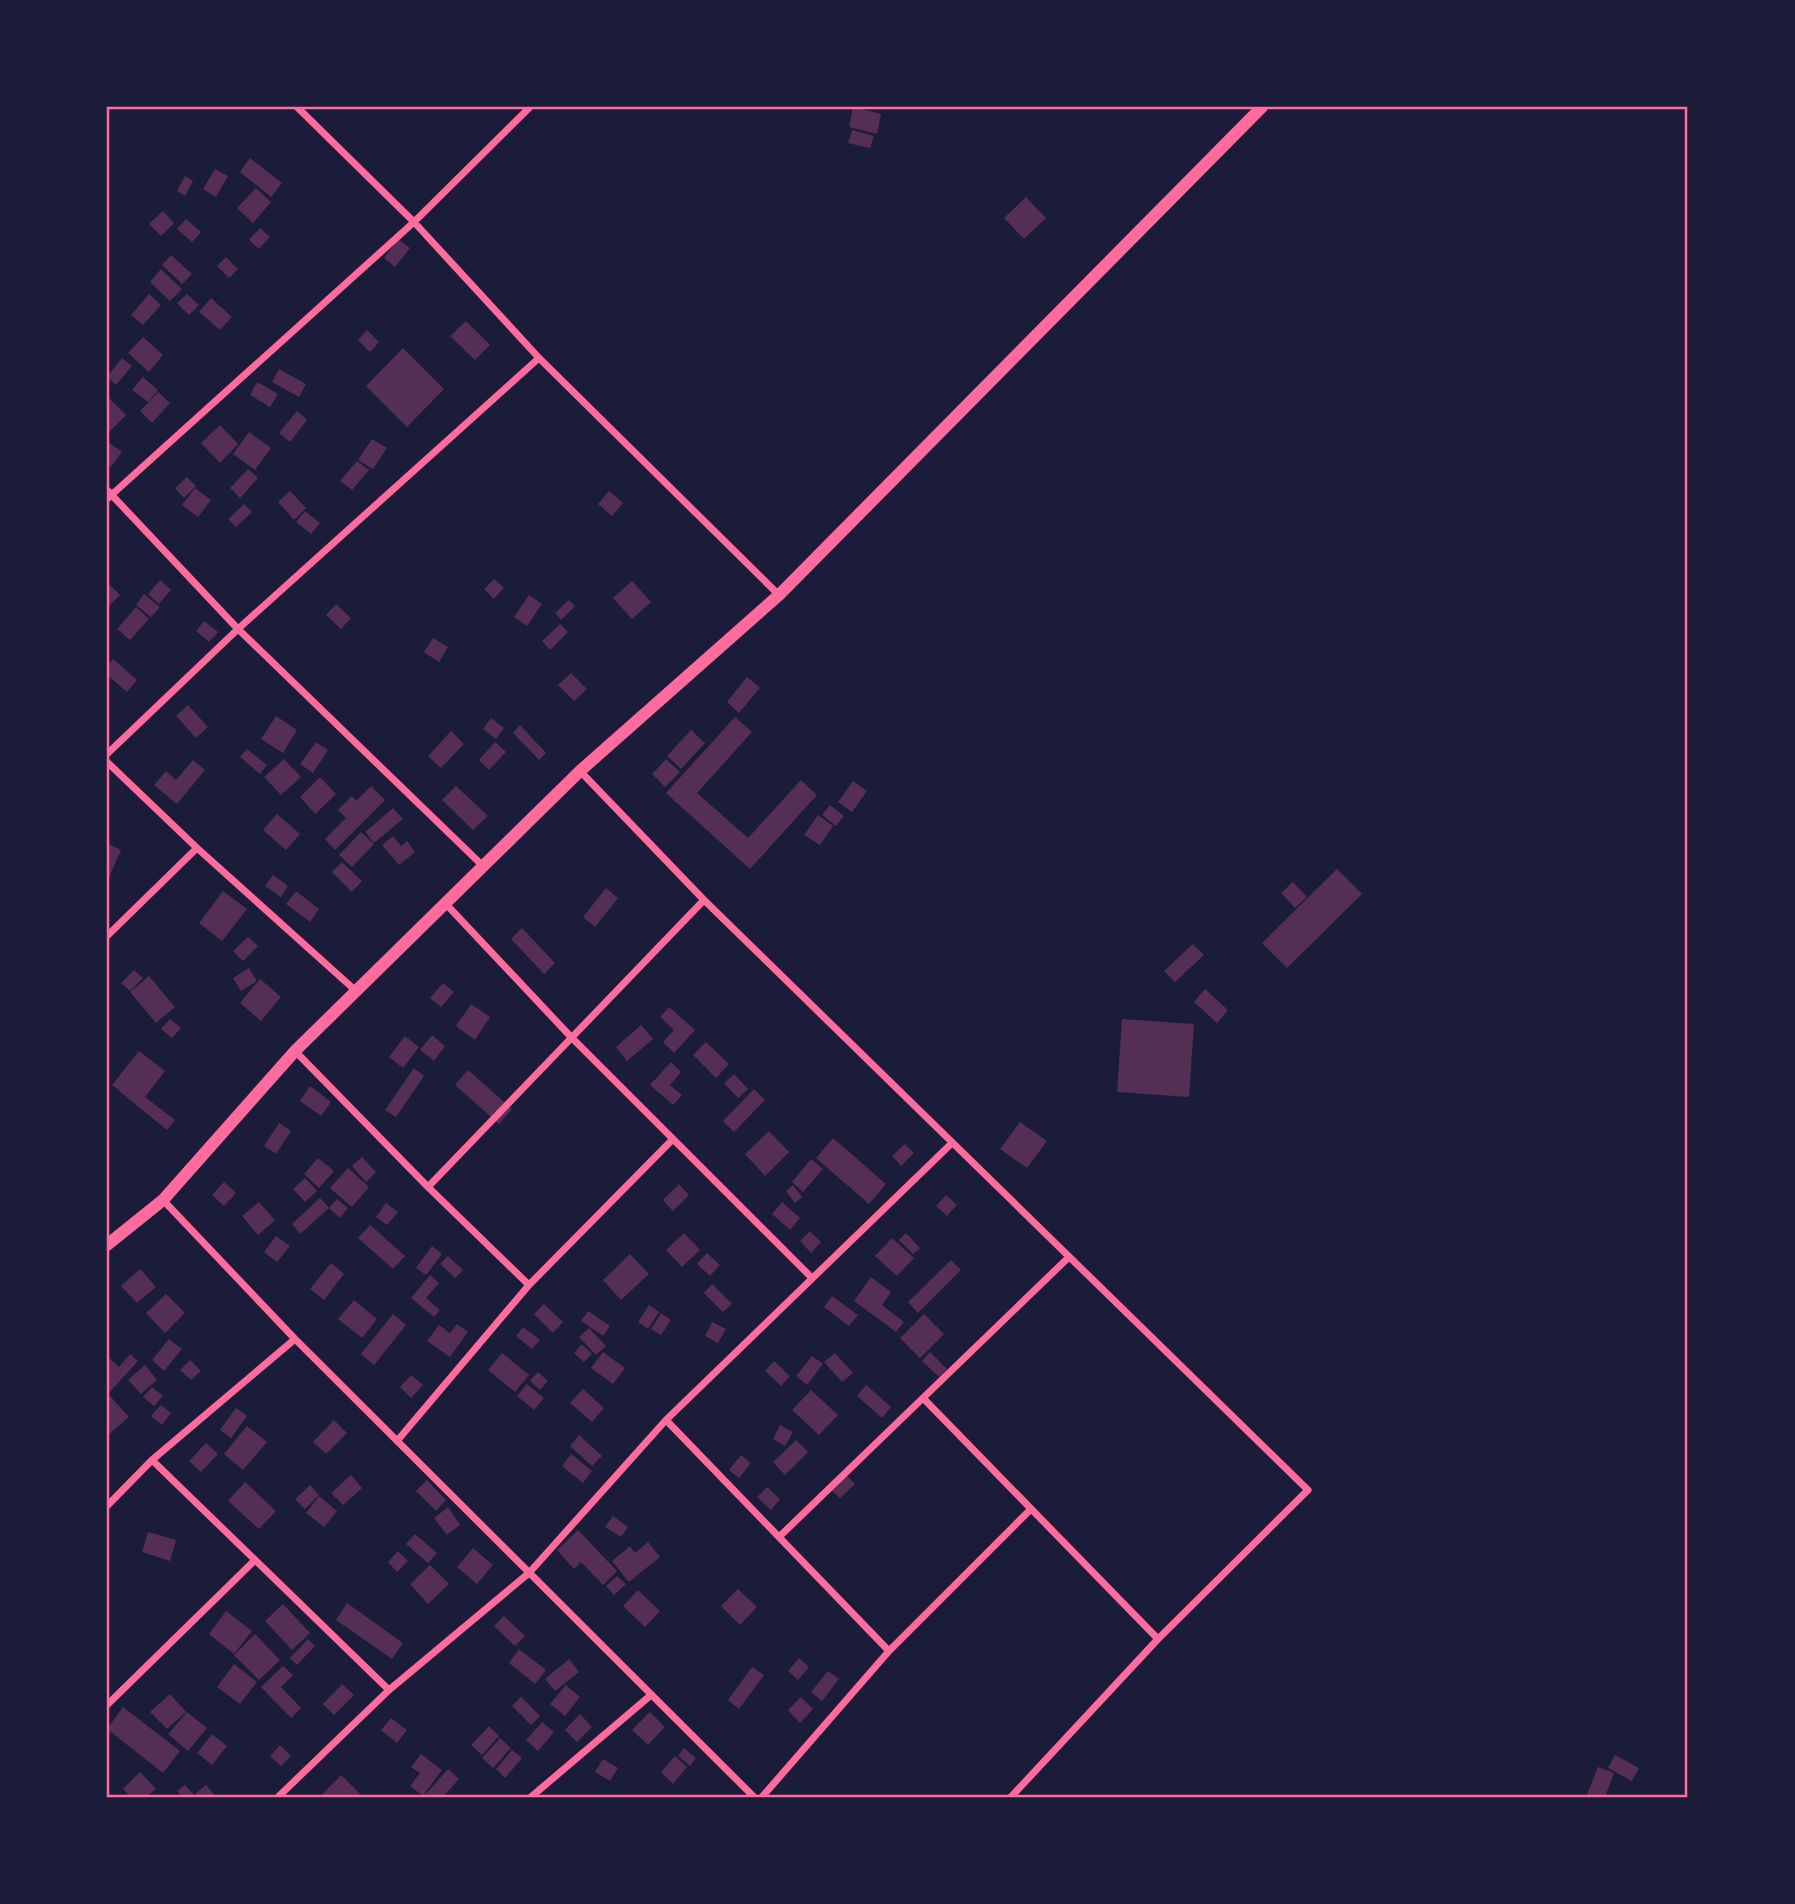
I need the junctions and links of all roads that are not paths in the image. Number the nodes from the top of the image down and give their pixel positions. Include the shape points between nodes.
1 (297, 107) edge
2 (530, 107) edge
3 (1262, 107) edge
4 (414, 222) junction
5 (539, 358) junction
6 (108, 495) edge
7 (779, 595) junction
8 (238, 629) junction
9 (107, 754) edge
10 (107, 762) edge
11 (580, 771) junction
12 (197, 848) junction
13 (483, 866) junction
14 (704, 900) junction
15 (445, 903) junction
16 (107, 936) edge
17 (356, 991) junction
18 (572, 1038) junction
19 (295, 1051) junction
20 (673, 1139) junction
21 (952, 1143) junction
22 (428, 1187) junction
23 (163, 1200) junction
24 (107, 1245) edge
25 (1069, 1257) junction
26 (812, 1278) junction
27 (529, 1285) junction
28 (295, 1339) junction
29 (923, 1398) junction
30 (666, 1420) junction
31 (397, 1441) junction
32 (152, 1461) junction
33 (107, 1506) edge
34 (1031, 1508) junction
35 (779, 1537) junction
36 (255, 1560) junction
37 (529, 1573) junction
38 (1158, 1639) junction
39 (889, 1651) junction
40 (389, 1690) junction
41 (651, 1695) junction
42 (107, 1705) edge
43 (278, 1797) edge
44 (531, 1797) edge
45 (754, 1797) edge
46 (762, 1797) edge
47 (1011, 1797) edge

1 - 4 street
2 - 4 street
3 - 7 street
4 - 5 street
4 - 6 street
5 - 7 street
5 - 8 street
6 - 8 street
7 - 11 street
8 - 9 street
8 - 13 street
10 - 12 street
11 - 13 street
11 - 14 street
12 - 16 street
12 - 17 street
13 - 15 street
14 - 18 street
14 - 21 street
15 - 17 street
15 - 18 street
17 - 19 street
18 - 20 street
18 - 22 street
19 - 22 street
19 - 23 street
20 - 26 street
20 - 27 street
21 - 25 street
21 - 26 street
22 - 27 street
23 - 24 street
23 - 28 street
25 - 29 street
25 - 38 street via 1308,1490
26 - 30 street
27 - 31 street
28 - 31 street
28 - 32 street
29 - 34 street
29 - 35 street
30 - 35 street
30 - 37 street
31 - 37 street
32 - 33 street
32 - 36 street
34 - 38 street
34 - 39 street
35 - 39 street
36 - 40 street
36 - 42 street
37 - 40 street
37 - 41 street
38 - 47 street
39 - 46 street
40 - 43 street
41 - 44 street
41 - 45 street

